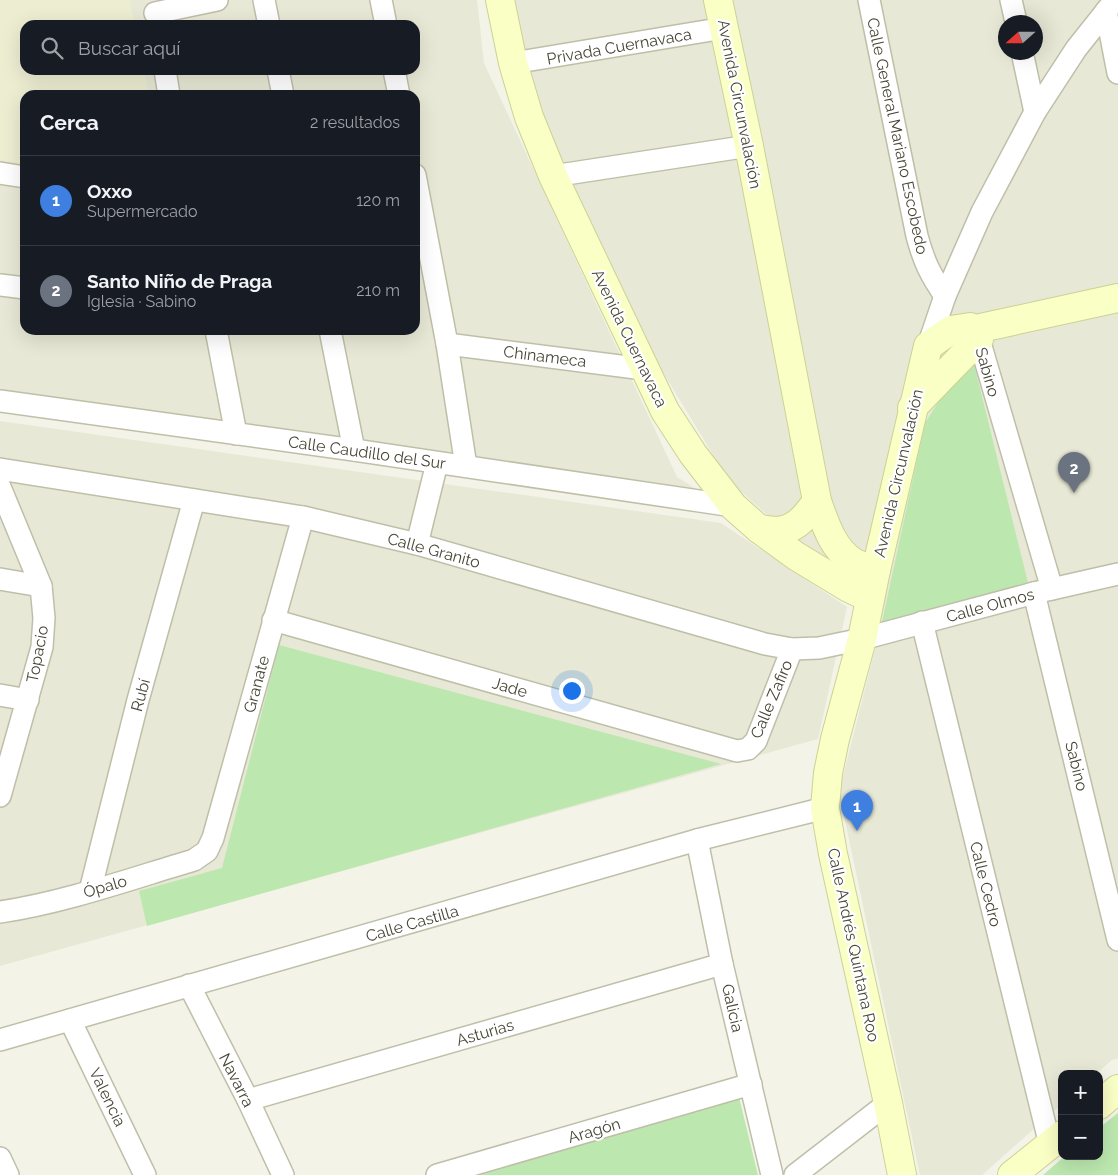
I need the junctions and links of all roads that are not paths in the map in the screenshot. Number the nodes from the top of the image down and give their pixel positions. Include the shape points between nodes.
1 (217, 0) edge
2 (264, 0) edge
3 (381, 0) edge
4 (500, 0) edge
5 (718, 0) edge
6 (869, 0) edge
7 (1011, 0) edge
8 (1110, 6) edge
9 (155, 13) edge
10 (1014, 15) edge
11 (268, 20) edge
12 (385, 20) edge
13 (724, 28) junction
14 (1024, 60) edge
15 (513, 63) junction
16 (1118, 73) edge
17 (166, 75) edge
18 (279, 75) edge
19 (395, 75) edge
20 (168, 90) edge
21 (282, 90) edge
22 (398, 90) edge
23 (1035, 112) junction
24 (749, 146) junction
25 (0, 172) edge
26 (20, 176) edge
27 (553, 176) junction
28 (420, 201) edge
29 (0, 284) edge
30 (20, 287) edge
31 (945, 296) junction
32 (1118, 298) edge
33 (977, 334) junction
34 (217, 335) edge
35 (331, 335) edge
36 (447, 344) junction
37 (928, 346) junction
38 (644, 369) junction
39 (0, 401) edge
40 (912, 408) junction
41 (236, 434) junction
42 (354, 450) junction
43 (437, 463) junction
44 (466, 466) junction
45 (0, 469) edge
46 (0, 486) edge
47 (194, 500) junction
48 (817, 501) junction
49 (733, 506) junction
50 (303, 517) junction
51 (759, 530) junction
52 (416, 544) junction
53 (876, 570) junction
54 (1118, 574) edge
55 (0, 579) edge
56 (41, 586) junction
57 (1043, 591) junction
58 (870, 598) junction
59 (273, 620) junction
60 (922, 622) junction
61 (862, 639) junction
62 (792, 649) junction
63 (0, 695) edge
64 (28, 700) junction
65 (748, 749) joint
66 (0, 796) edge
67 (825, 808) junction
68 (697, 840) junction
69 (207, 851) joint
70 (90, 891) junction
71 (0, 912) edge
72 (1118, 940) edge
73 (722, 964) junction
74 (189, 985) junction
75 (70, 1020) junction
76 (0, 1040) edge
77 (751, 1084) junction
78 (1118, 1089) edge
79 (248, 1100) junction
80 (888, 1102) junction
81 (1103, 1102) edge
82 (1056, 1140) edge
83 (0, 1158) edge
84 (8, 1175) edge
85 (145, 1175) edge
86 (283, 1175) edge
87 (437, 1175) edge
88 (772, 1175) edge
89 (795, 1175) edge
90 (902, 1175) edge
91 (1012, 1175) edge

1 - 9 street
2 - 11 street
3 - 12 street
4 - 15 street, Avenida Cuernavaca
5 - 13 street, Avenida Circunvalación
6 - 31 street, Calle General Mariano Escobedo via 922,256
7 - 10 street
8 - 16 street
8 - 23 street, Avenida Circunvalación via 1076,49
13 - 15 street, Privada Cuernavaca
13 - 24 street, Avenida Circunvalación
14 - 23 street
15 - 27 street, Avenida Cuernavaca via 529,116
17 - 20 street
18 - 21 street
19 - 22 street
23 - 31 street, Avenida Circunvalación via 982,212
24 - 27 street
24 - 48 street, Avenida Circunvalación
25 - 26 street
27 - 38 street, Avenida Cuernavaca
28 - 36 street
29 - 30 street
31 - 37 street, Avenida Circunvalación
32 - 33 street
33 - 37 street via 970,327 951,330
33 - 40 street
33 - 57 street, Sabino
34 - 41 street
35 - 42 street
36 - 38 street, Chinameca
36 - 44 street
37 - 40 street, Avenida Circunvalación
38 - 49 street, Avenida Cuernavaca via 665,411
39 - 41 street, Calle Caudillo del Sur
40 - 53 street, Avenida Circunvalación
41 - 42 street, Calle Caudillo del Sur
42 - 43 street, Calle Caudillo del Sur
43 - 44 street, Calle Caudillo del Sur
43 - 52 street
44 - 49 street, Calle Caudillo del Sur
45 - 47 street, Calle Granito
46 - 56 street, Topacio
47 - 50 street, Calle Granito
47 - 70 street, Rubí via 138,700
48 - 51 street via 793,526 783,530
48 - 53 street, Avenida Circunvalación via 829,534 841,551 854,562
49 - 51 street, Avenida Cuernavaca
50 - 52 street, Calle Granito
50 - 59 street, Granate
51 - 58 street, Avenida Cuernavaca via 826,575
52 - 62 street, Calle Granito
53 - 58 street, Calle Andrés Quintana Roo
54 - 57 street, Calle Olmos
55 - 56 street
56 - 64 street, Topacio via 42,647
57 - 60 street, Calle Olmos
57 - 72 street, Sabino
58 - 61 street, Calle Andrés Quintana Roo
59 - 65 street, Jade via 737,751
59 - 69 street, Granate
60 - 61 street, Calle Olmos
60 - 82 street, Calle Cedro
61 - 62 street, Calle Granito via 819,648
61 - 67 street, Calle Andrés Quintana Roo via 835,739
62 - 65 street, Calle Zafiro via 756,741
63 - 64 street
64 - 66 street, Topacio
67 - 68 street, Calle Castilla
67 - 80 street, Calle Andrés Quintana Roo
68 - 73 street, Galicia
68 - 74 street, Calle Castilla
69 - 70 street, Ópalo via 194,860
70 - 71 street, Ópalo
73 - 77 street, Galicia
73 - 79 street, Asturias
74 - 75 street, Calle Castilla
74 - 79 street, Navarra
75 - 76 street, Calle Castilla
75 - 85 street, Valencia
77 - 87 street, Aragón
77 - 88 street, Galicia
78 - 81 street
79 - 86 street, Navarra
80 - 89 street
80 - 90 street, Calle Andrés Quintana Roo
82 - 91 street
83 - 84 street

